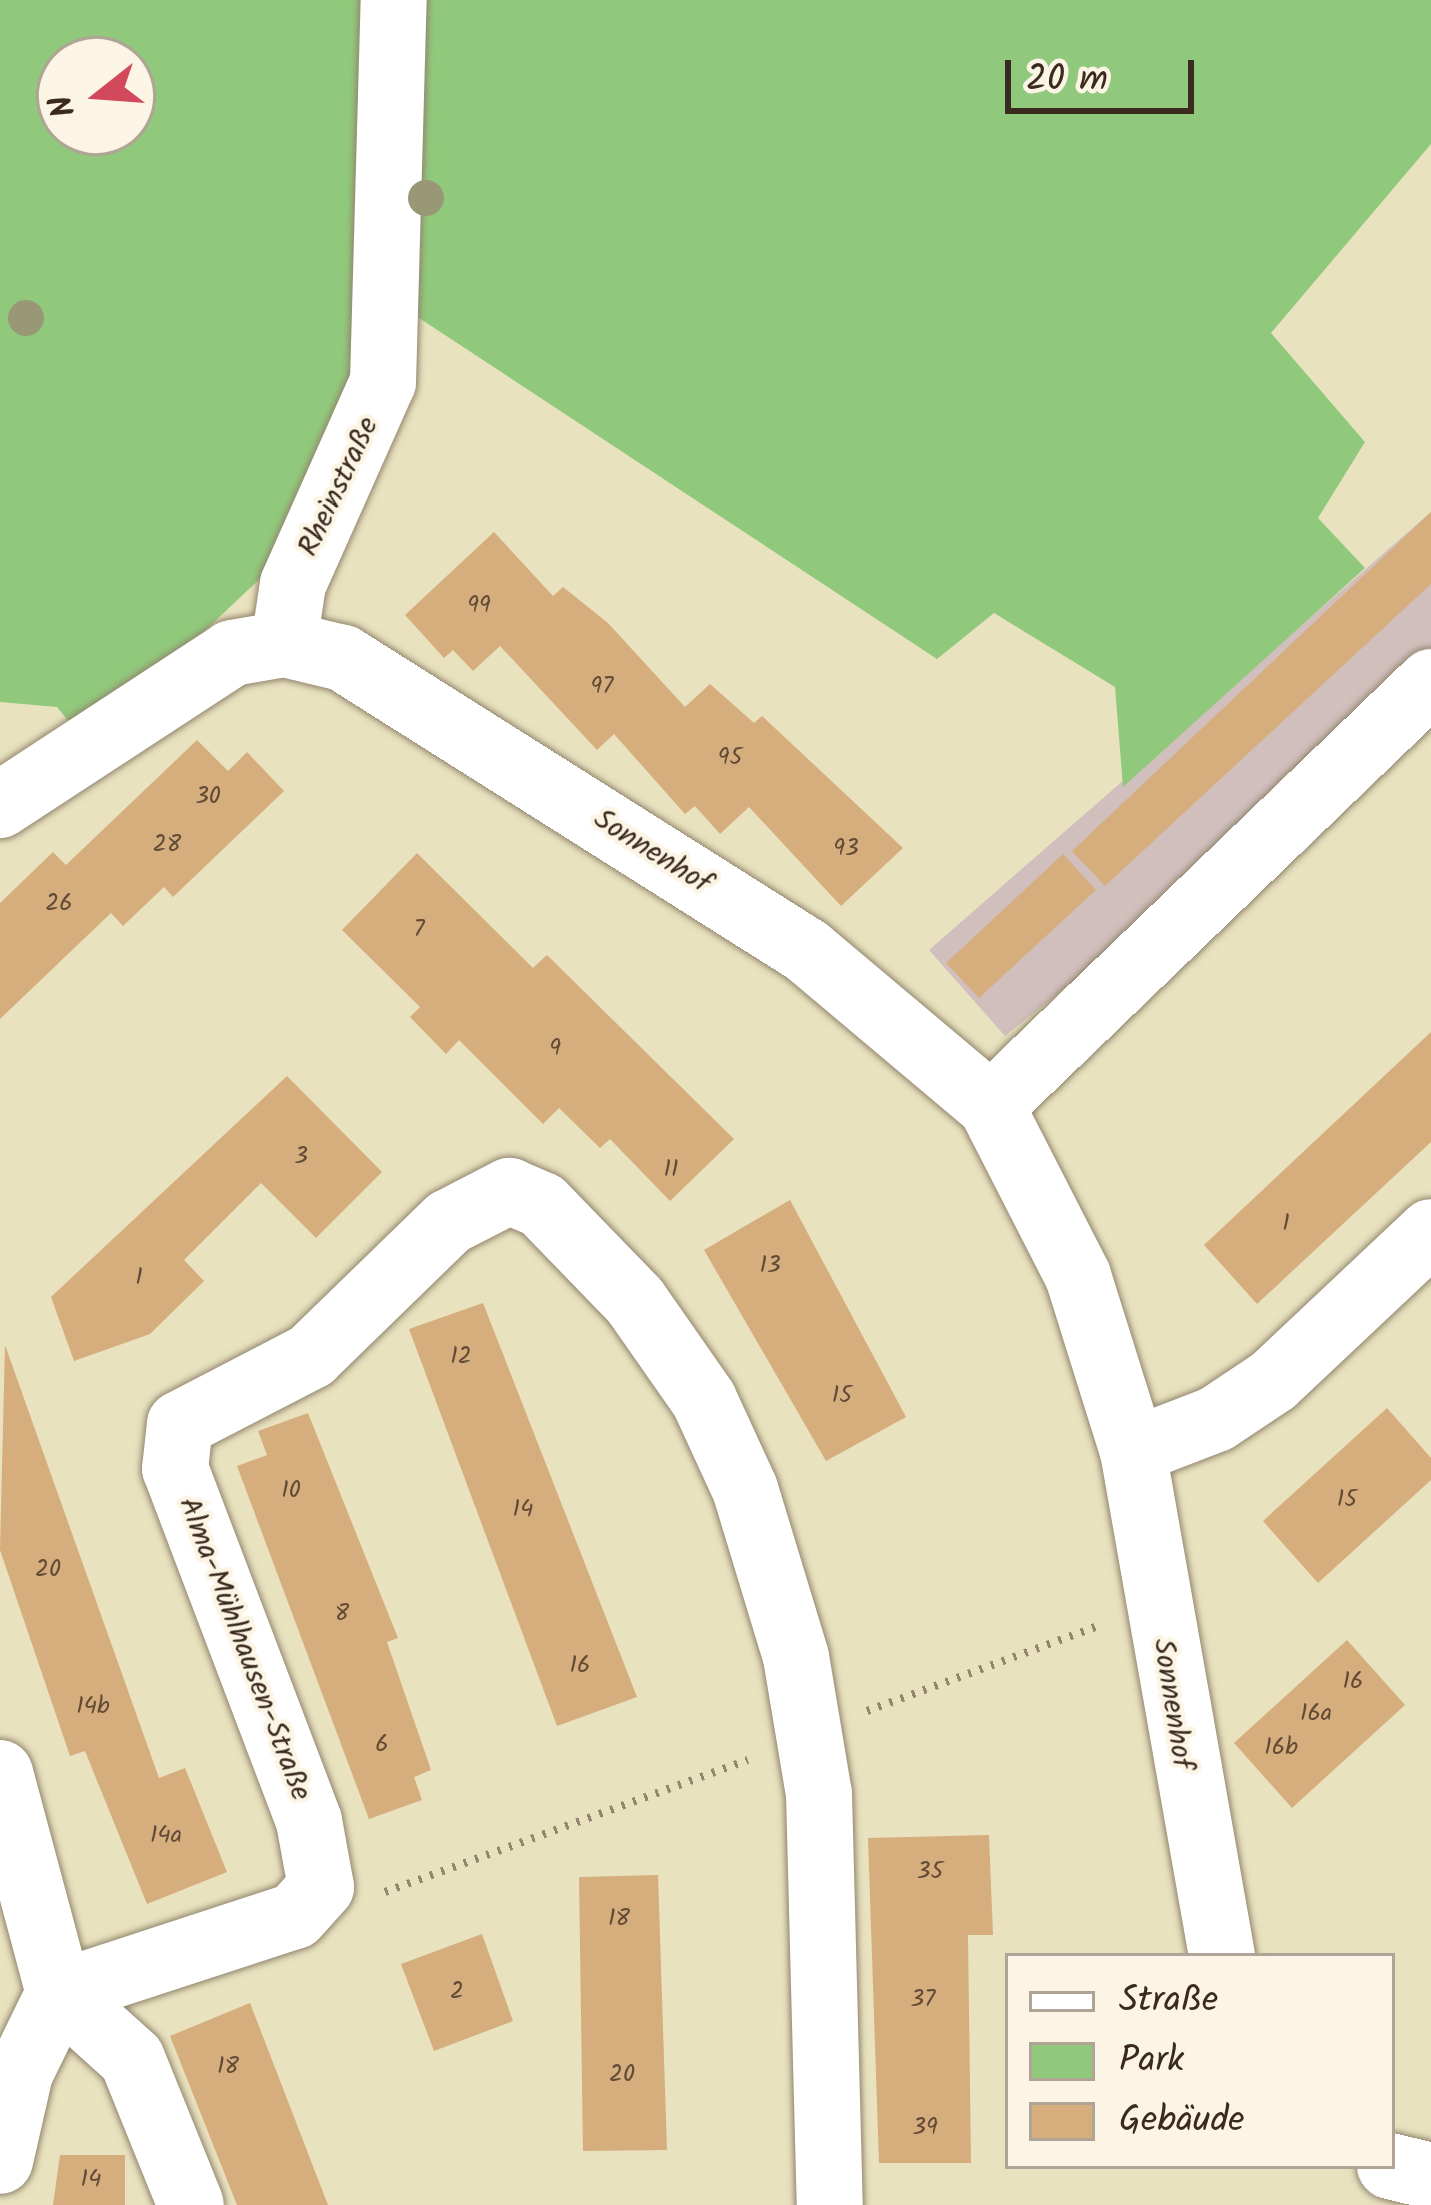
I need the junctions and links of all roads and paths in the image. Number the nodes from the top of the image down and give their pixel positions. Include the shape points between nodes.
1 (394, 0) edge
2 (284, 644) junction
3 (1431, 682) edge
4 (0, 805) edge
5 (991, 1106) junction
6 (1431, 1232) edge
7 (1133, 1451) junction
8 (1038, 1647) dead end
9 (878, 1707) dead end
10 (811, 1735) junction
11 (0, 1773) edge
12 (381, 1894) dead end
13 (1221, 1953) edge
14 (59, 1993) junction
15 (0, 2156) edge
16 (1395, 2167) edge
17 (1431, 2176) edge
18 (191, 2205) edge
19 (830, 2205) edge

1 - 2 street, Rheinstraße via 383,382 292,584
2 - 4 street via 232,653
2 - 5 street, Sonnenhof via 343,658 734,903 862,991
3 - 5 street
5 - 7 street, Sonnenhof via 1078,1276
6 - 7 street via 1273,1381 1216,1419
7 - 13 street, Sonnenhof
8 - 9 path
10 - 12 path
10 - 14 street, Alma-Mühlhausen-Straße via 745,1489 704,1400 635,1301 556,1218 526,1197 491,1194 311,1357 180,1424 176,1469 309,1821 321,1887 295,1916
10 - 19 street, Alma-Mühlhausen-Straße via 825,1856
11 - 14 street
14 - 15 street via 20,2073
14 - 18 street via 132,2059
16 - 17 street

